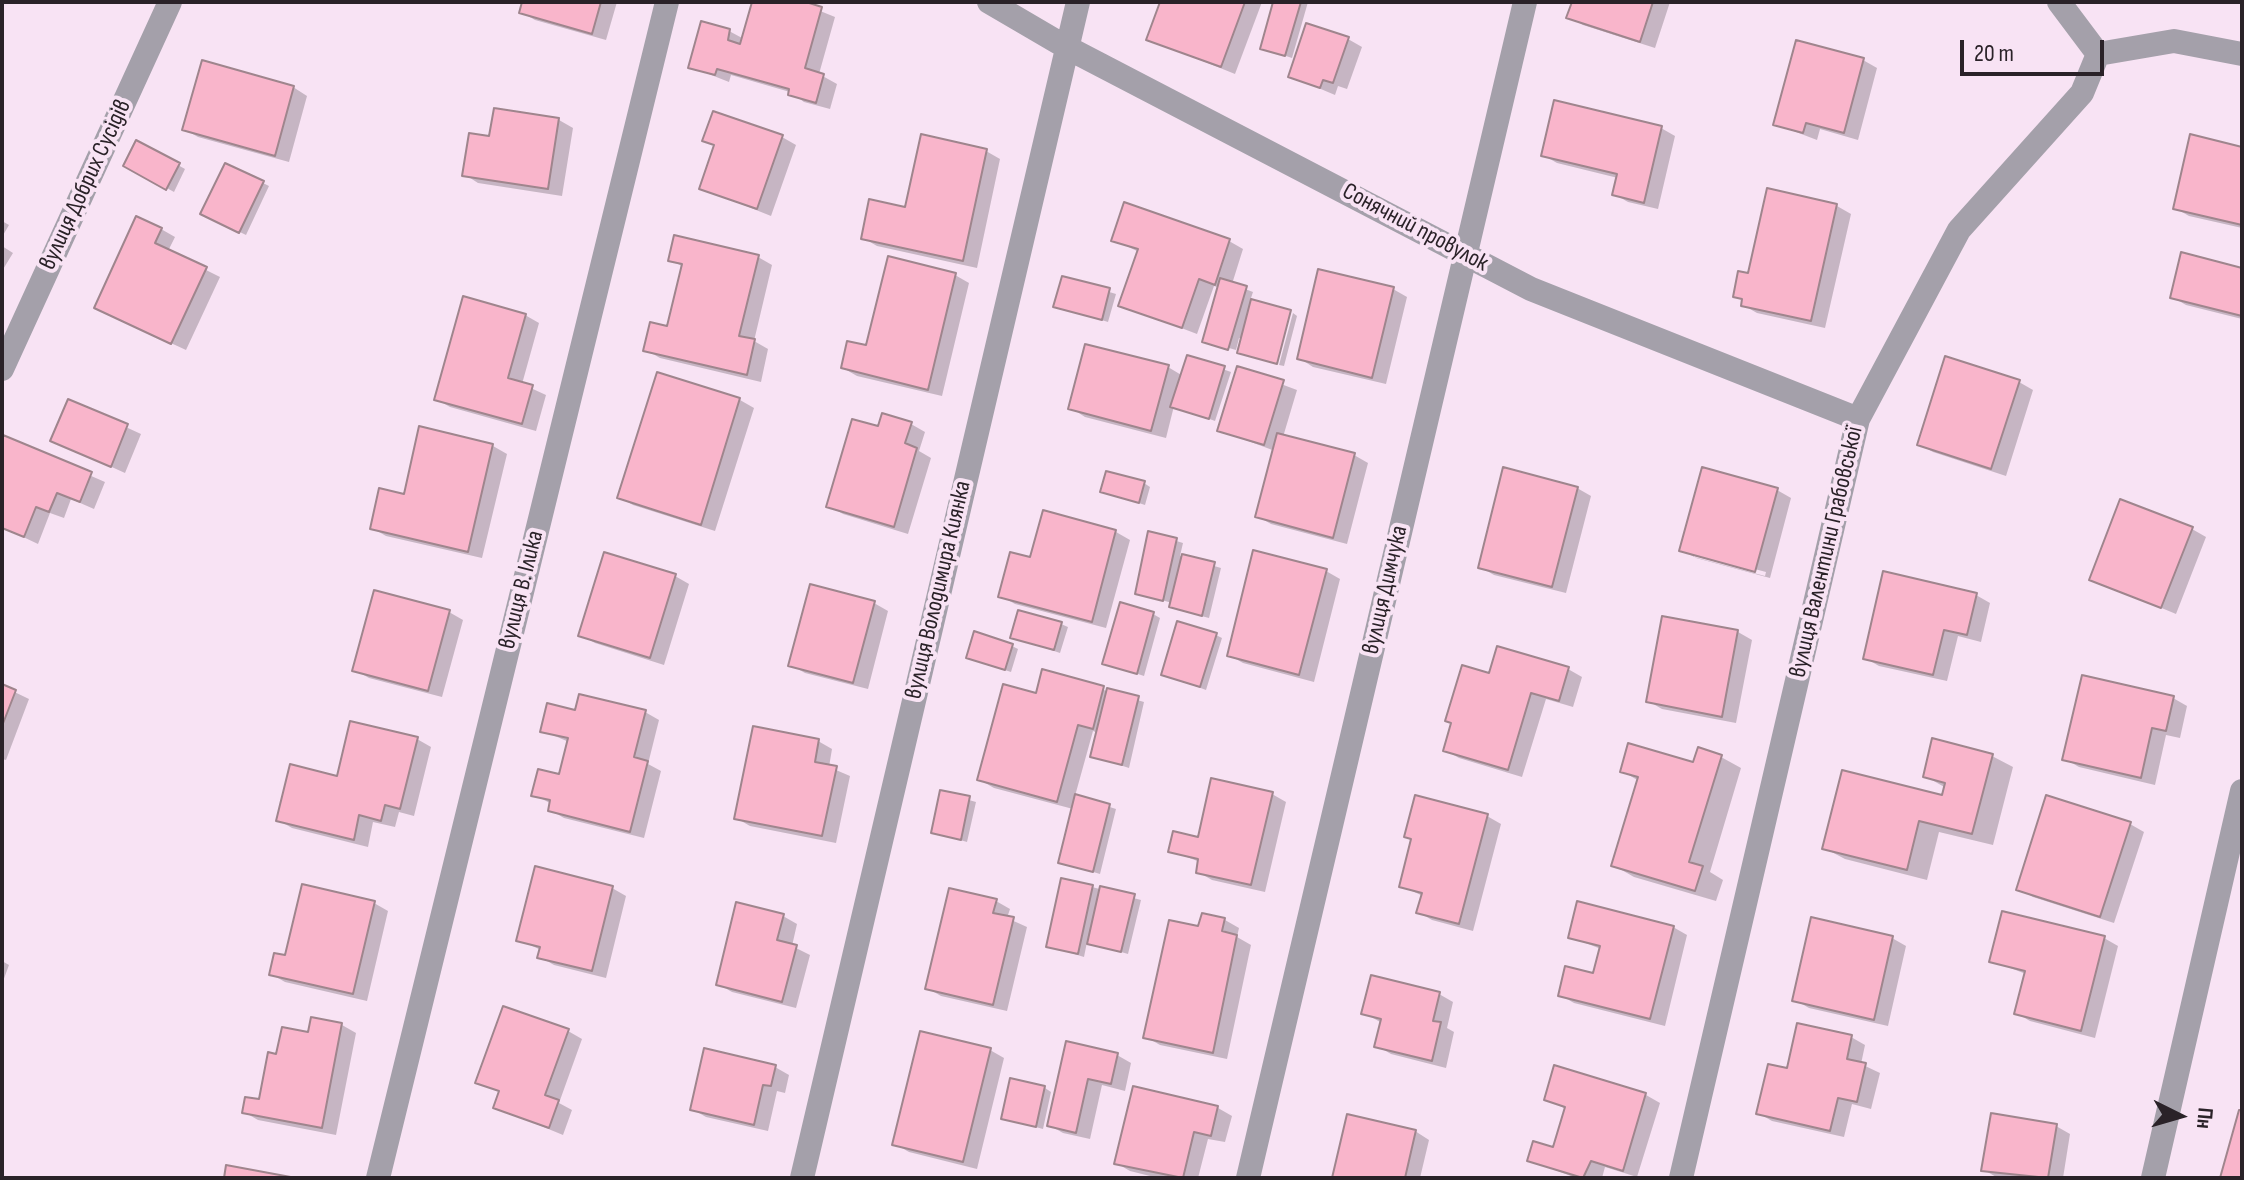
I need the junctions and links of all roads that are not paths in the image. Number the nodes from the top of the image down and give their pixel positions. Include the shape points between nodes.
1 (170, 2) edge
2 (667, 2) edge
3 (989, 2) edge
4 (1078, 2) edge
5 (1525, 2) edge
6 (2059, 2) edge
7 (1066, 47) junction
8 (2098, 54) junction
9 (2242, 54) edge
10 (1466, 253) junction
11 (2, 369) edge
12 (1858, 419) junction
13 (2242, 791) edge
14 (378, 1178) edge
15 (802, 1178) edge
16 (1248, 1178) edge
17 (1681, 1178) edge
18 (2153, 1178) edge

1 - 11 street, вулиця Добрих Сусідів
2 - 14 street, вулиця В. Ілика
3 - 7 street, Сонячний провулок
4 - 7 street, вулиця Володимира Киянка
5 - 10 street, вулиця Димчука
6 - 8 street
7 - 10 street, Сонячний провулок
7 - 15 street, вулиця Володимира Киянка
8 - 9 street via 2174,41
8 - 12 street, вулиця Валентини Грабовської via 2082,93 1959,230
10 - 12 street, Сонячний провулок via 1531,289
10 - 16 street, вулиця Димчука
12 - 17 street, вулиця Валентини Грабовської
13 - 18 street

